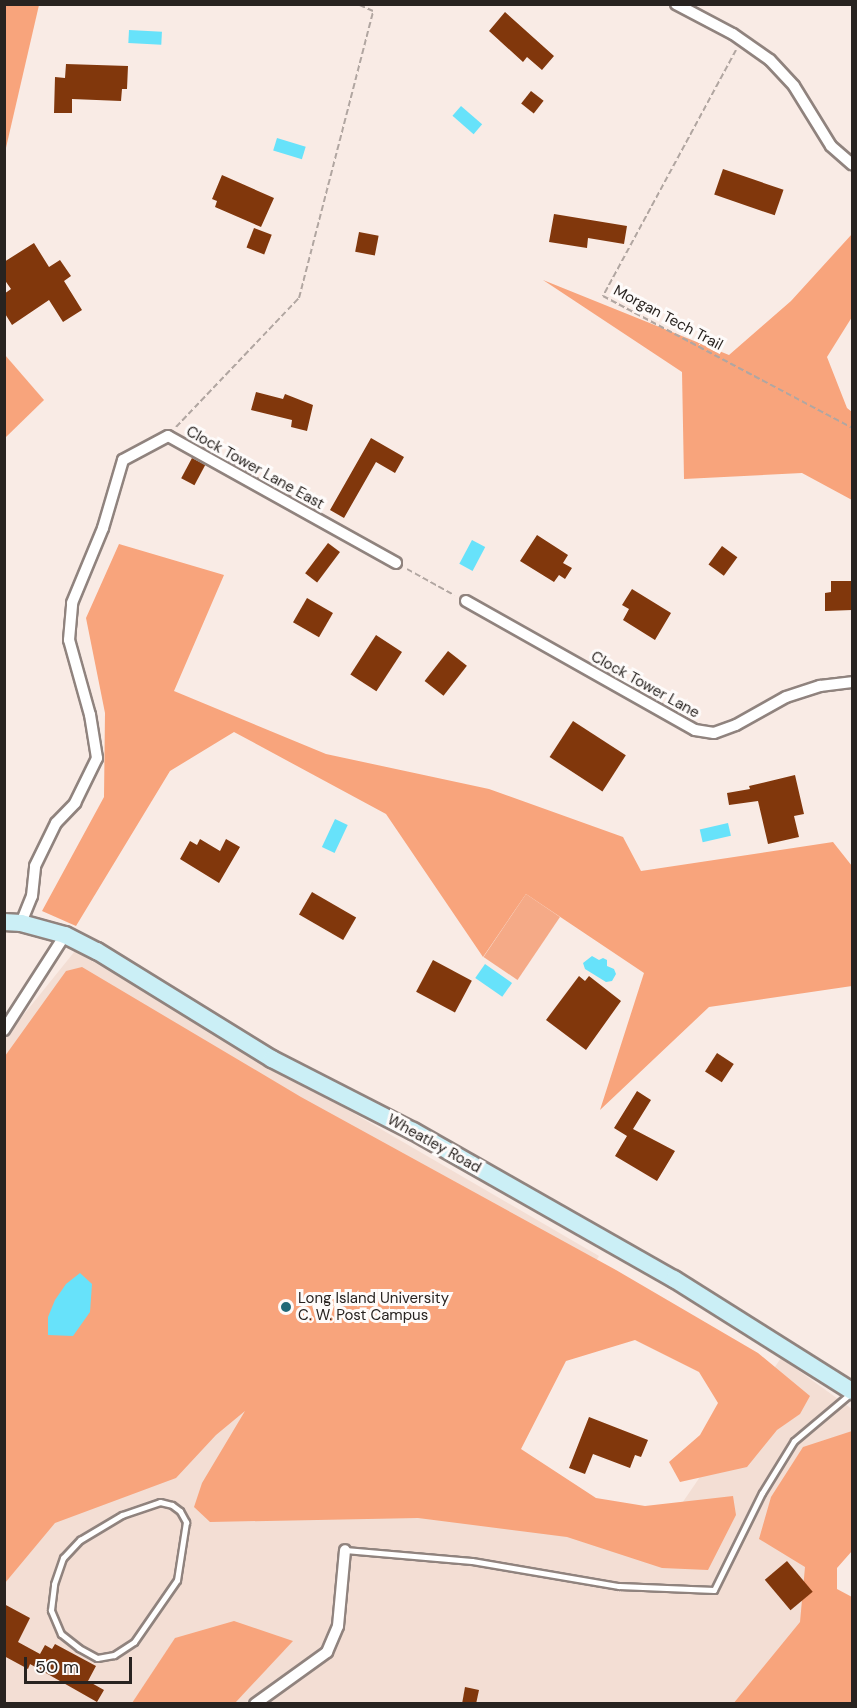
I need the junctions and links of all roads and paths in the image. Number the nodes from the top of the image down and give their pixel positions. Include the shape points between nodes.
1 (357, 4) edge
2 (676, 4) edge
3 (741, 40) junction
4 (852, 164) edge
5 (852, 428) edge
6 (168, 436) junction
7 (396, 563) joint
8 (466, 601) joint
9 (852, 682) edge
10 (13, 922) edge
11 (65, 935) junction
12 (4, 1030) edge
13 (852, 1392) edge
14 (186, 1522) joint
15 (345, 1550) joint
16 (255, 1704) edge

1 - 6 path via 373,11 299,298
2 - 3 street
3 - 4 street via 770,60 794,86 826,141
3 - 5 path, Morgan Tech Trail via 603,296
6 - 7 street, Clock Tower Lane East
6 - 10 street, Clock Tower Lane East via 123,460 103,528 72,603 69,640 90,715 97,758 75,803 56,824 35,866 32,896
7 - 8 path
8 - 9 street, Clock Tower Lane via 695,730 714,734 786,697 820,686
10 - 11 main road, Wheatley Road
11 - 12 street
11 - 13 main road, Wheatley Road via 272,1059 413,1131 674,1279
13 - 15 lane via 795,1441 762,1493 714,1590 619,1586 472,1561
14 - 14 lane via 180,1511 160,1502 122,1515 80,1540 63,1558 54,1584 51,1610 62,1634 97,1658 114,1656 134,1642 177,1580
15 - 16 street via 338,1626 327,1652

